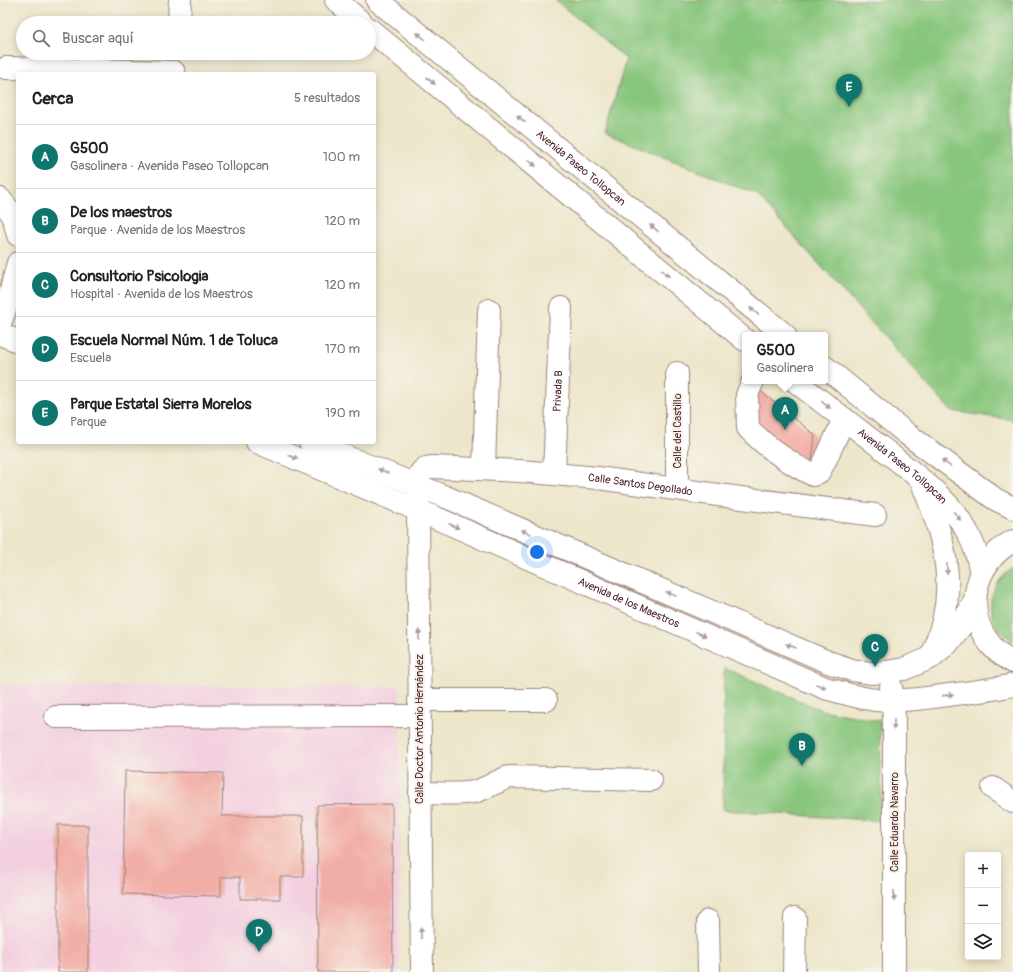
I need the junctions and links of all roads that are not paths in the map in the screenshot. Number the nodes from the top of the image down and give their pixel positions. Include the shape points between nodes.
1 (180, 0) edge
2 (336, 0) edge
3 (377, 0) edge
4 (179, 16) edge
5 (354, 16) edge
6 (376, 35) edge
7 (175, 66) edge
8 (6, 68) dead end
9 (16, 272) edge
10 (561, 308) dead end
11 (489, 310) dead end
12 (6, 317) edge
13 (781, 332) edge
14 (0, 334) edge
15 (742, 338) edge
16 (16, 340) edge
17 (828, 370) edge
18 (677, 373) dead end
19 (752, 384) edge
20 (799, 384) edge
21 (844, 419) junction
22 (262, 444) edge
23 (315, 444) edge
24 (484, 469) junction
25 (554, 474) junction
26 (920, 478) junction
27 (419, 486) junction
28 (678, 489) junction
29 (1013, 508) edge
30 (418, 510) junction
31 (875, 515) dead end
32 (1013, 541) edge
33 (981, 574) junction
34 (975, 600) junction
35 (930, 658) junction
36 (1013, 662) edge
37 (886, 672) junction
38 (1013, 685) edge
39 (546, 700) dead end
40 (893, 701) junction
41 (419, 708) junction
42 (56, 717) dead end
43 (652, 780) dead end
44 (993, 788) dead end
45 (420, 793) junction
46 (1013, 802) edge
47 (795, 918) dead end
48 (708, 921) dead end
49 (422, 972) edge
50 (709, 972) edge
51 (794, 972) edge
52 (894, 972) edge

1 - 4 main road
2 - 5 main road
13 -> 3 main road, Avenida Paseo Tollopcan
6 -> 15 main road
7 - 8 main road
9 - 12 main road
10 - 25 main road, Privada B
11 - 24 main road
14 - 16 main road
29 -> 17 main road via 995,499 914,439
18 - 28 main road, Calle del Castillo
19 - 21 main road via 747,395 748,428 796,467 812,475 819,472 826,461
20 -> 21 main road, Avenida Paseo Tollopcan
21 - 26 main road, Avenida Paseo Tollopcan
22 -> 30 main road, Avenida de los Maestros
27 -> 23 main road
24 - 25 main road, Calle Santos Degollado
24 - 27 main road, Calle Santos Degollado via 427,468 420,472
25 - 28 main road, Calle Santos Degollado
26 -> 33 main road, Avenida Paseo Tollopcan via 962,522 977,554
26 -> 35 main road via 940,530 947,564 944,617
27 - 30 main road, Calle Doctor Antonio Hernández
37 -> 27 main road via 852,670 828,662
28 - 31 main road, Calle Santos Degollado
30 -> 40 main road, Avenida de los Maestros via 825,688 875,700
41 -> 30 main road, Calle Doctor Antonio Hernández
32 - 33 main road via 988,561
33 - 34 main road via 976,586
34 - 35 main road via 961,626
34 - 36 main road via 976,613 984,636 1001,655
35 - 37 main road via 904,669
37 - 40 main road, Calle Eduardo Navarro
40 -> 38 main road, Avenida de los Maestros
39 - 41 main road
40 -> 52 main road, Calle Eduardo Navarro
41 - 42 main road
41 - 45 main road, Calle Doctor Antonio Hernández
43 - 45 main road via 509,777 473,792
44 - 46 main road
49 -> 45 main road, Calle Doctor Antonio Hernández
47 - 51 main road
48 - 50 main road

